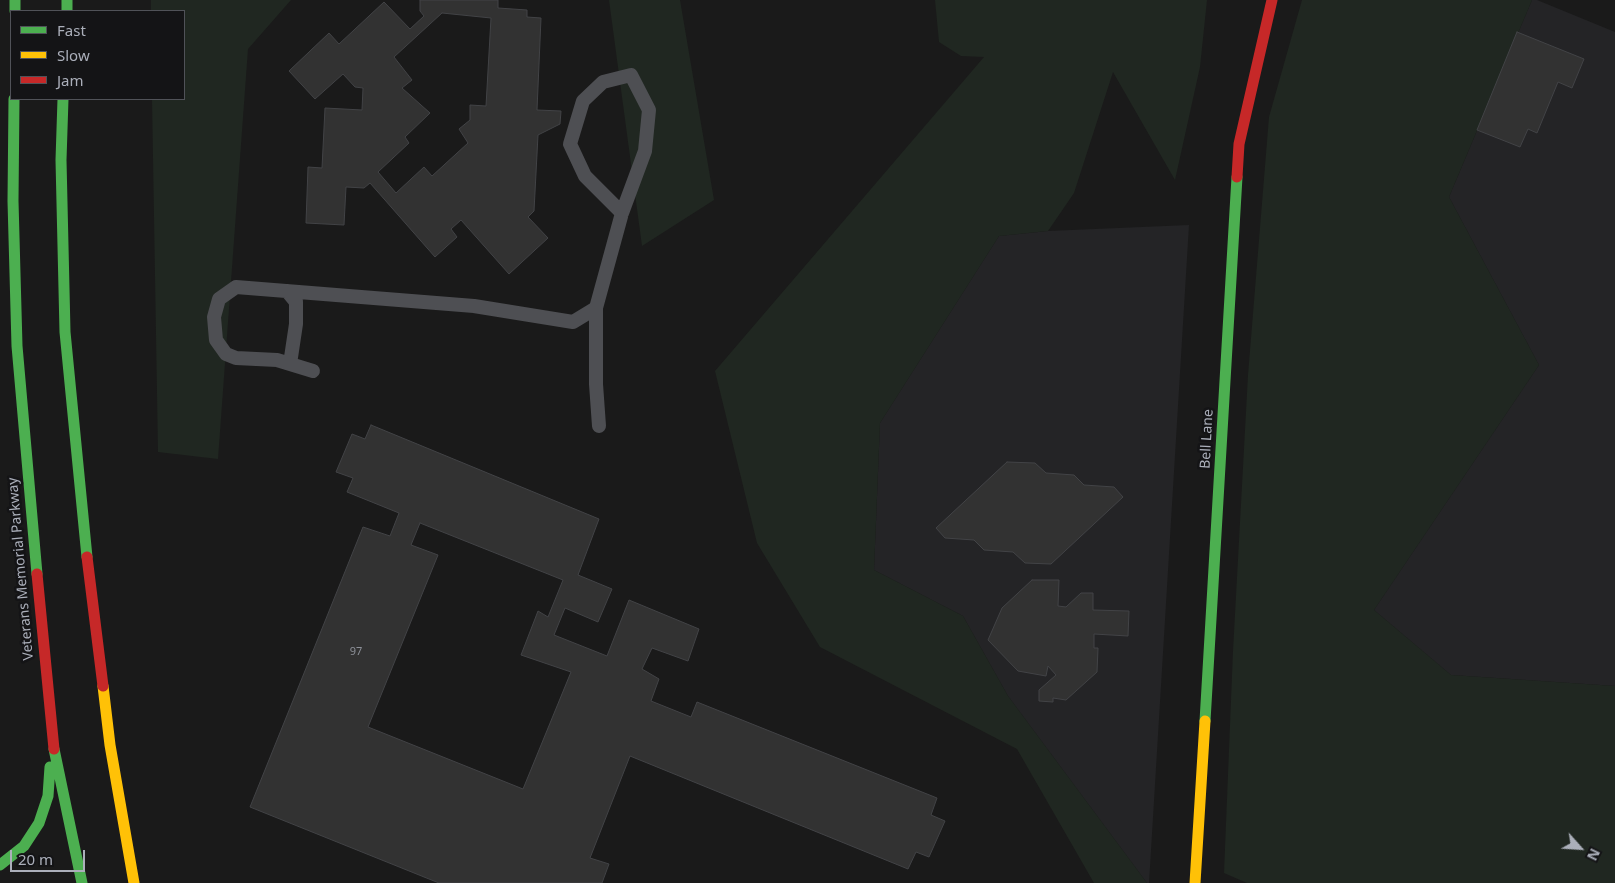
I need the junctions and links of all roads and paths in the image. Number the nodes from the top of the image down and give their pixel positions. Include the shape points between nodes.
1 (1272, 0) edge
2 (14, 100) edge
3 (62, 100) edge
4 (622, 213) junction
5 (287, 291) junction
6 (596, 308) junction
7 (290, 364) junction
8 (313, 371) dead end
9 (599, 426) dead end
10 (52, 740) junction
11 (0, 865) edge
12 (82, 883) edge
13 (134, 883) edge
14 (1195, 883) edge

1 - 14 main road, Bell Lane via 1239,144
2 - 10 main road, Veterans Memorial Parkway via 17,346
3 - 13 main road via 65,332 81,510 110,745
4 - 4 lane via 644,151 649,110 631,75 603,82 584,100 570,144 585,176
4 - 6 lane
5 - 6 lane via 474,306 573,322
5 - 7 lane via 296,302
5 - 7 lane via 236,288 219,299 214,317 216,340 226,354
6 - 9 lane
7 - 8 lane
10 - 11 main road via 48,796 39,823 24,846
10 - 12 main road, Veterans Memorial Parkway

